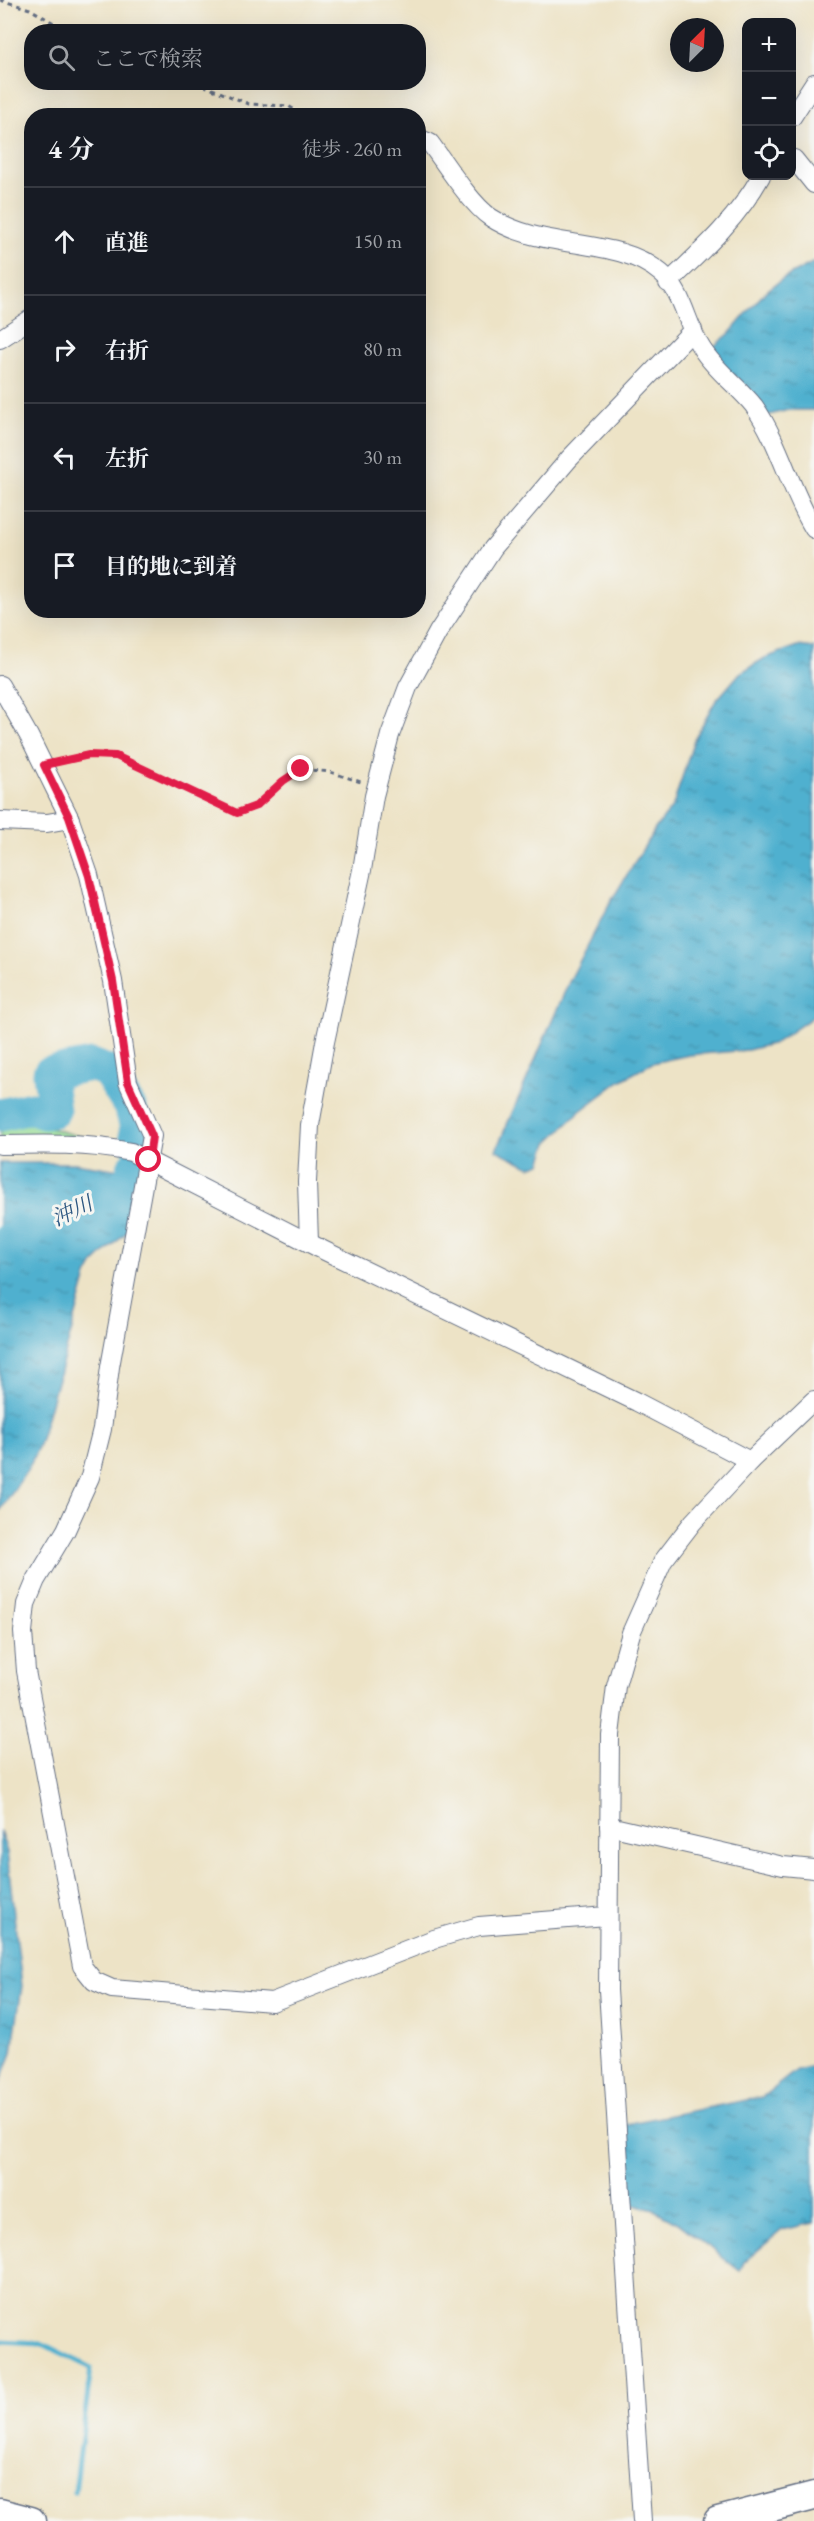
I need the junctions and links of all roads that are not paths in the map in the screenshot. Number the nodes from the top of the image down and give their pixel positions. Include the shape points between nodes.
1 (814, 83) edge
2 (796, 111) edge
3 (426, 141) edge
4 (796, 162) edge
5 (758, 180) edge
6 (814, 184) edge
7 (668, 283) junction
8 (24, 323) edge
9 (693, 330) junction
10 (0, 339) edge
11 (814, 529) edge
12 (0, 685) edge
13 (70, 819) junction
14 (0, 821) edge
15 (0, 1144) edge
16 (149, 1160) junction
17 (309, 1242) junction
18 (814, 1400) edge
19 (750, 1461) junction
20 (609, 1826) junction
21 (814, 1869) edge
22 (607, 1916) junction
23 (814, 2496) edge
24 (0, 2513) edge
25 (31, 2521) edge
26 (642, 2521) edge
27 (718, 2521) edge

1 - 2 street
3 - 7 street via 487,216 507,228 611,250 662,273
4 - 6 street
5 - 7 street via 714,240
7 - 9 street via 676,291
8 - 10 street
9 - 11 street via 702,349 753,406 769,432
9 - 17 street via 569,459 493,548 438,632 408,687 377,786 310,1125
12 - 13 street
13 - 14 street via 47,824
13 - 16 street via 89,876 113,981 128,1082 152,1136
15 - 16 street via 114,1148
16 - 17 street
16 - 22 street via 102,1429 90,1477 66,1530 36,1580 26,1604 23,1632 26,1671 82,1966 94,1981 112,1989 272,2002 434,1939 479,1926
17 - 19 street
18 - 19 street
19 - 20 street via 663,1561 631,1633 616,1686 610,1735
20 - 21 street via 783,1866
20 - 22 street
22 - 26 street via 608,1990
23 - 27 highway
24 - 25 highway

